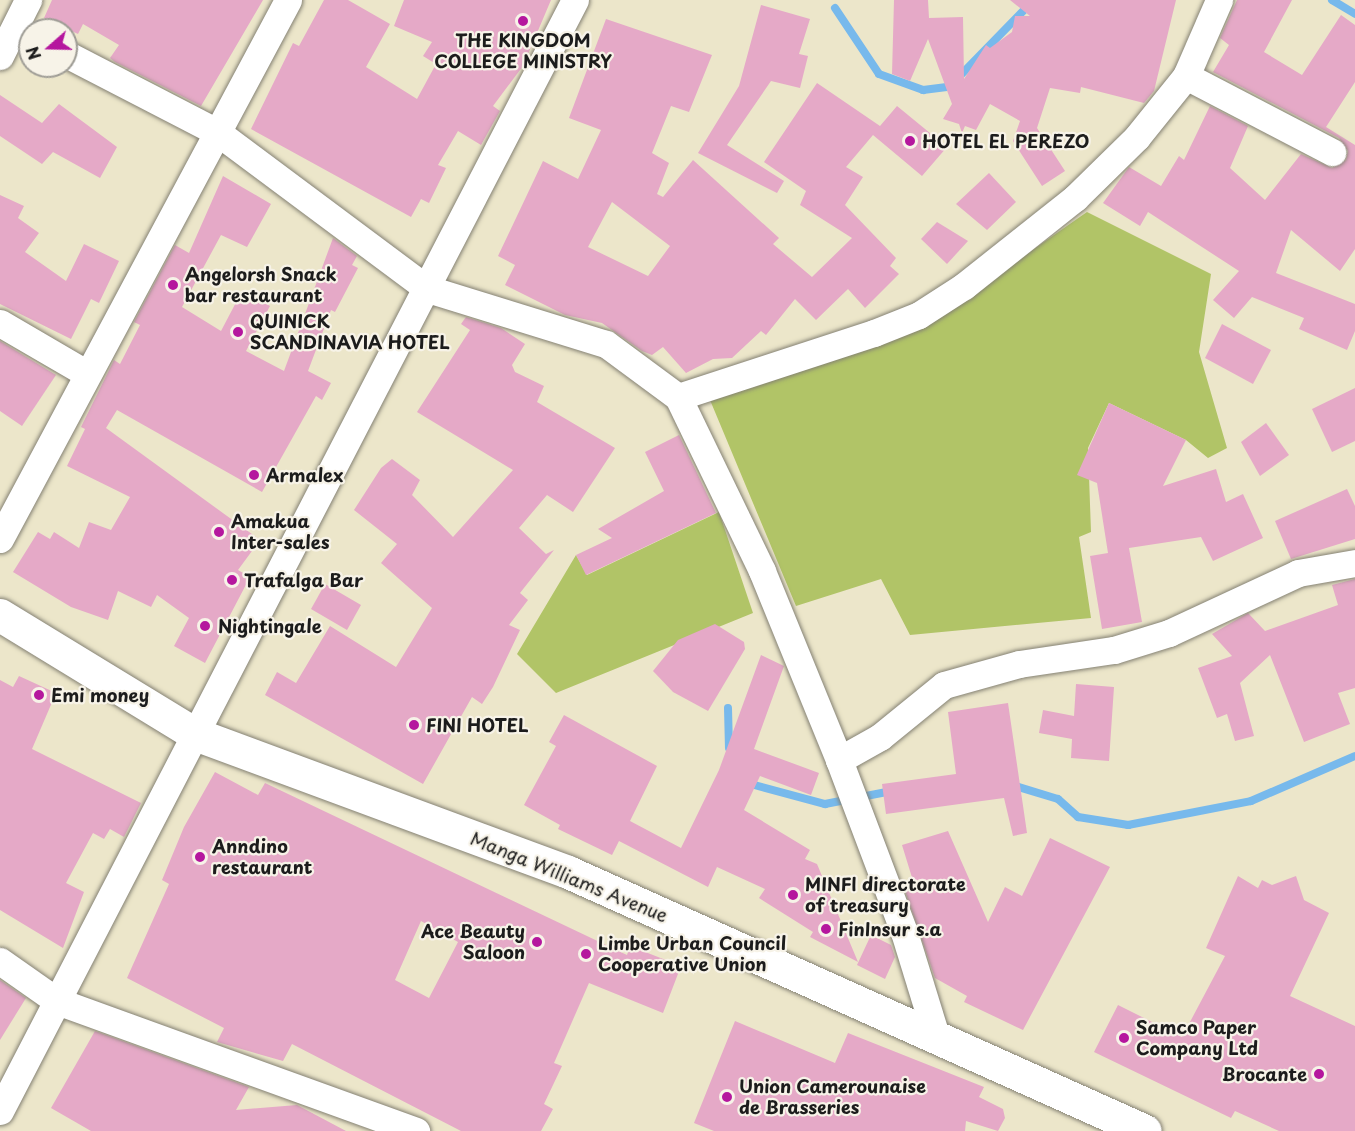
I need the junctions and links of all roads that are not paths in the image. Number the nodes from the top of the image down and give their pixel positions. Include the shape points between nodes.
1 (28, 0) edge
2 (288, 0) edge
3 (575, 0) edge
4 (1219, 0) edge
5 (15, 28) edge
6 (0, 56) edge
7 (78, 60) edge
8 (1186, 76) junction
9 (217, 132) junction
10 (1332, 152) dead end
11 (428, 289) junction
12 (0, 323) edge
13 (86, 373) junction
14 (678, 397) junction
15 (0, 539) edge
16 (1355, 563) edge
17 (0, 615) edge
18 (195, 734) junction
19 (849, 784) junction
20 (0, 961) edge
21 (57, 1001) junction
22 (936, 1036) junction
23 (0, 1111) edge
24 (406, 1129) edge
25 (1145, 1131) edge

1 - 5 street
2 - 9 street
3 - 11 street
4 - 8 street
5 - 6 street
7 - 9 street
8 - 10 street
8 - 14 street via 1137,137 1075,198 919,315
9 - 11 street
9 - 13 street
11 - 14 street via 606,344
11 - 18 street
12 - 13 street
13 - 15 street
14 - 19 street via 762,571
16 - 19 street via 1298,573 1169,633 1114,650 1019,664 944,685 880,737
17 - 18 main road, Manga Williams Avenue
18 - 21 street
18 - 22 main road, Manga Williams Avenue via 568,872
19 - 22 street
20 - 21 street
21 - 23 street
21 - 24 street
22 - 25 main road, Manga Williams Avenue

